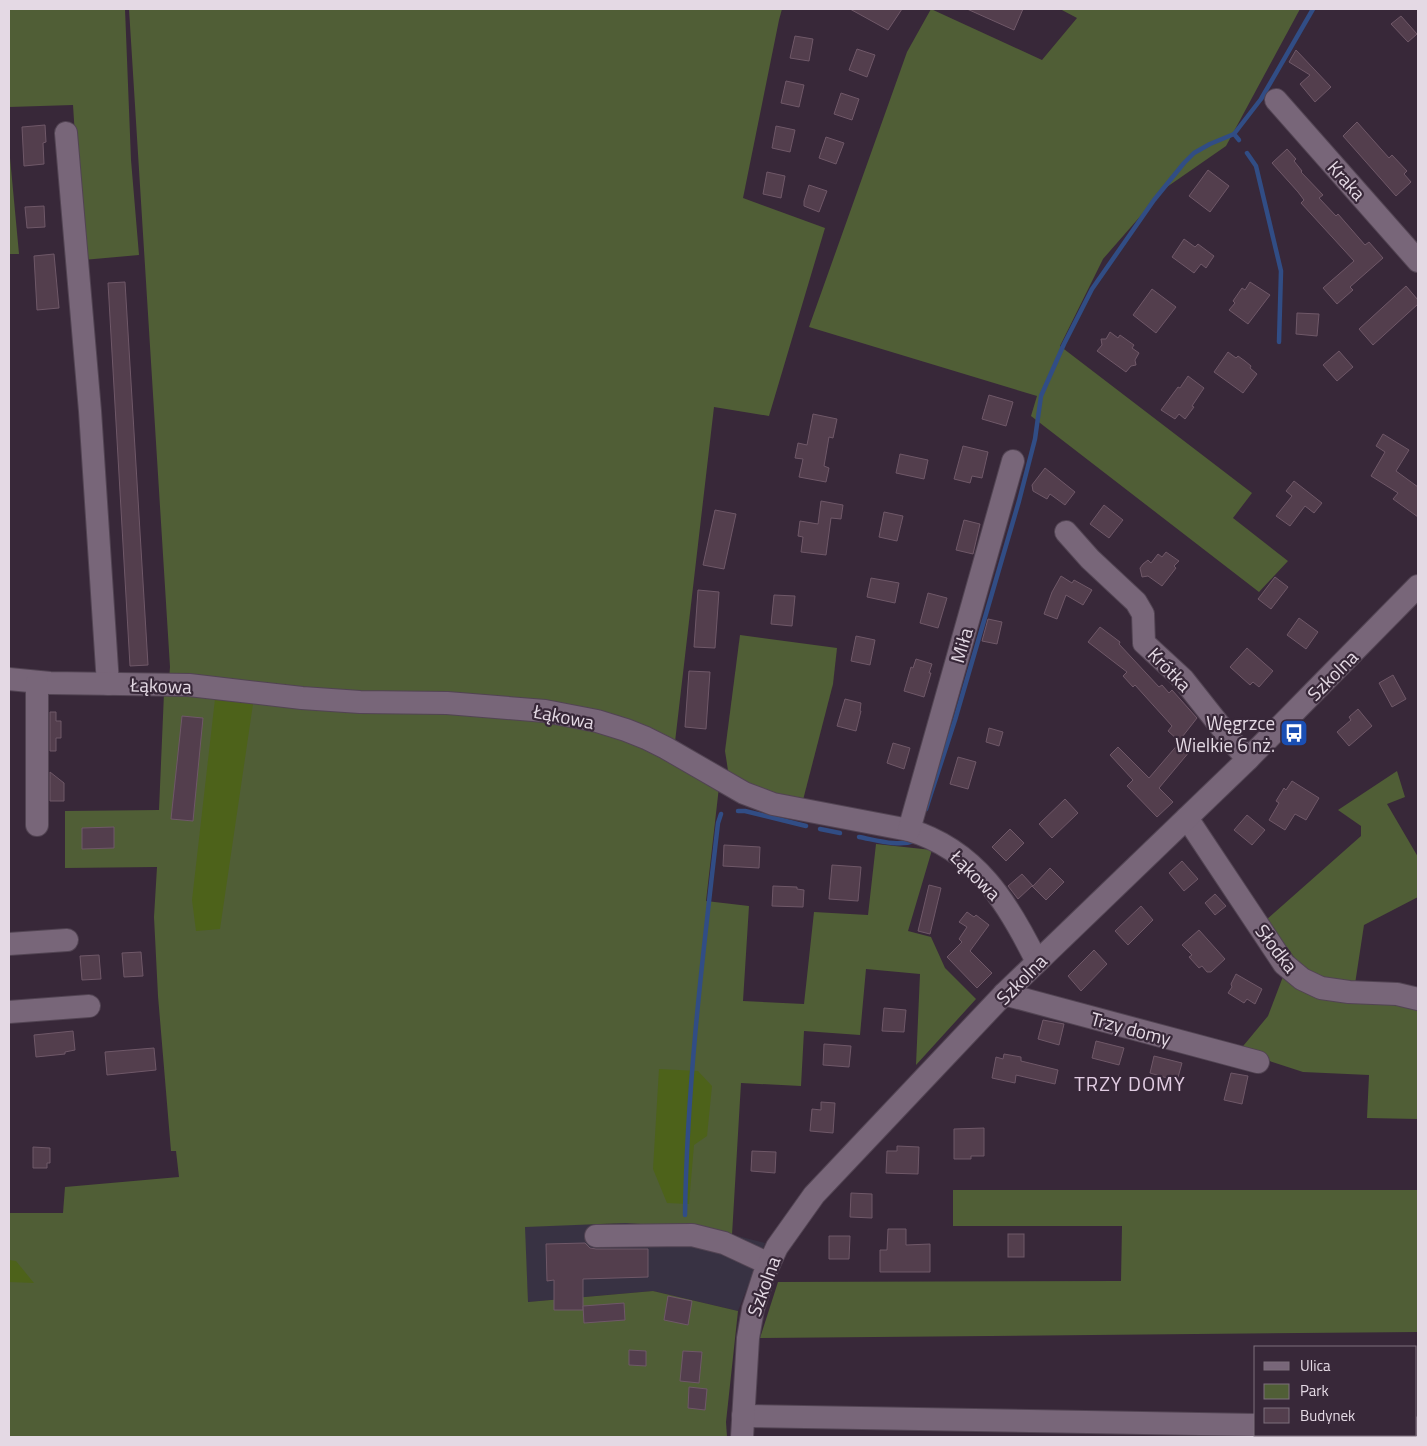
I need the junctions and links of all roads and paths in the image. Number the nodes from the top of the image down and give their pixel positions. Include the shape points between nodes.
1 (1276, 100) dead end
2 (66, 133) dead end
3 (1418, 261) edge
4 (1014, 461) dead end
5 (1066, 532) dead end
6 (1418, 586) edge
7 (9, 680) edge
8 (37, 682) junction
9 (108, 684) junction
10 (1248, 759) junction
11 (1187, 818) junction
12 (37, 825) dead end
13 (910, 830) junction
14 (67, 940) dead end
15 (9, 944) edge
16 (1037, 962) junction
17 (1004, 994) junction
18 (1418, 999) edge
19 (89, 1006) dead end
20 (9, 1012) edge
21 (1258, 1062) dead end
22 (596, 1236) dead end
23 (769, 1264) junction
24 (1254, 1426) edge
25 (742, 1427) edge

1 - 3 street, Kraka
2 - 9 street via 91,420
4 - 13 street, Miła
5 - 10 street, Krótka via 1136,602 1143,614 1144,643 1182,679
6 - 10 street, Szkolna
7 - 8 street, Łąkowa
8 - 9 street, Łąkowa
8 - 12 street
9 - 13 street, Łąkowa via 189,686 302,698 498,706 560,713 646,738 744,793 773,804
10 - 11 street, Szkolna
11 - 16 street, Szkolna
11 - 18 street, Słodka via 1284,964 1302,979 1321,988 1397,994
13 - 16 street, Łąkowa via 945,844 971,865 1004,901
14 - 15 street
16 - 17 street, Szkolna
17 - 21 street, Trzy domy
17 - 23 street, Szkolna via 814,1195 786,1233
19 - 20 street
22 - 23 street via 692,1235 724,1243
23 - 25 street, Szkolna via 750,1322
24 - 25 street

